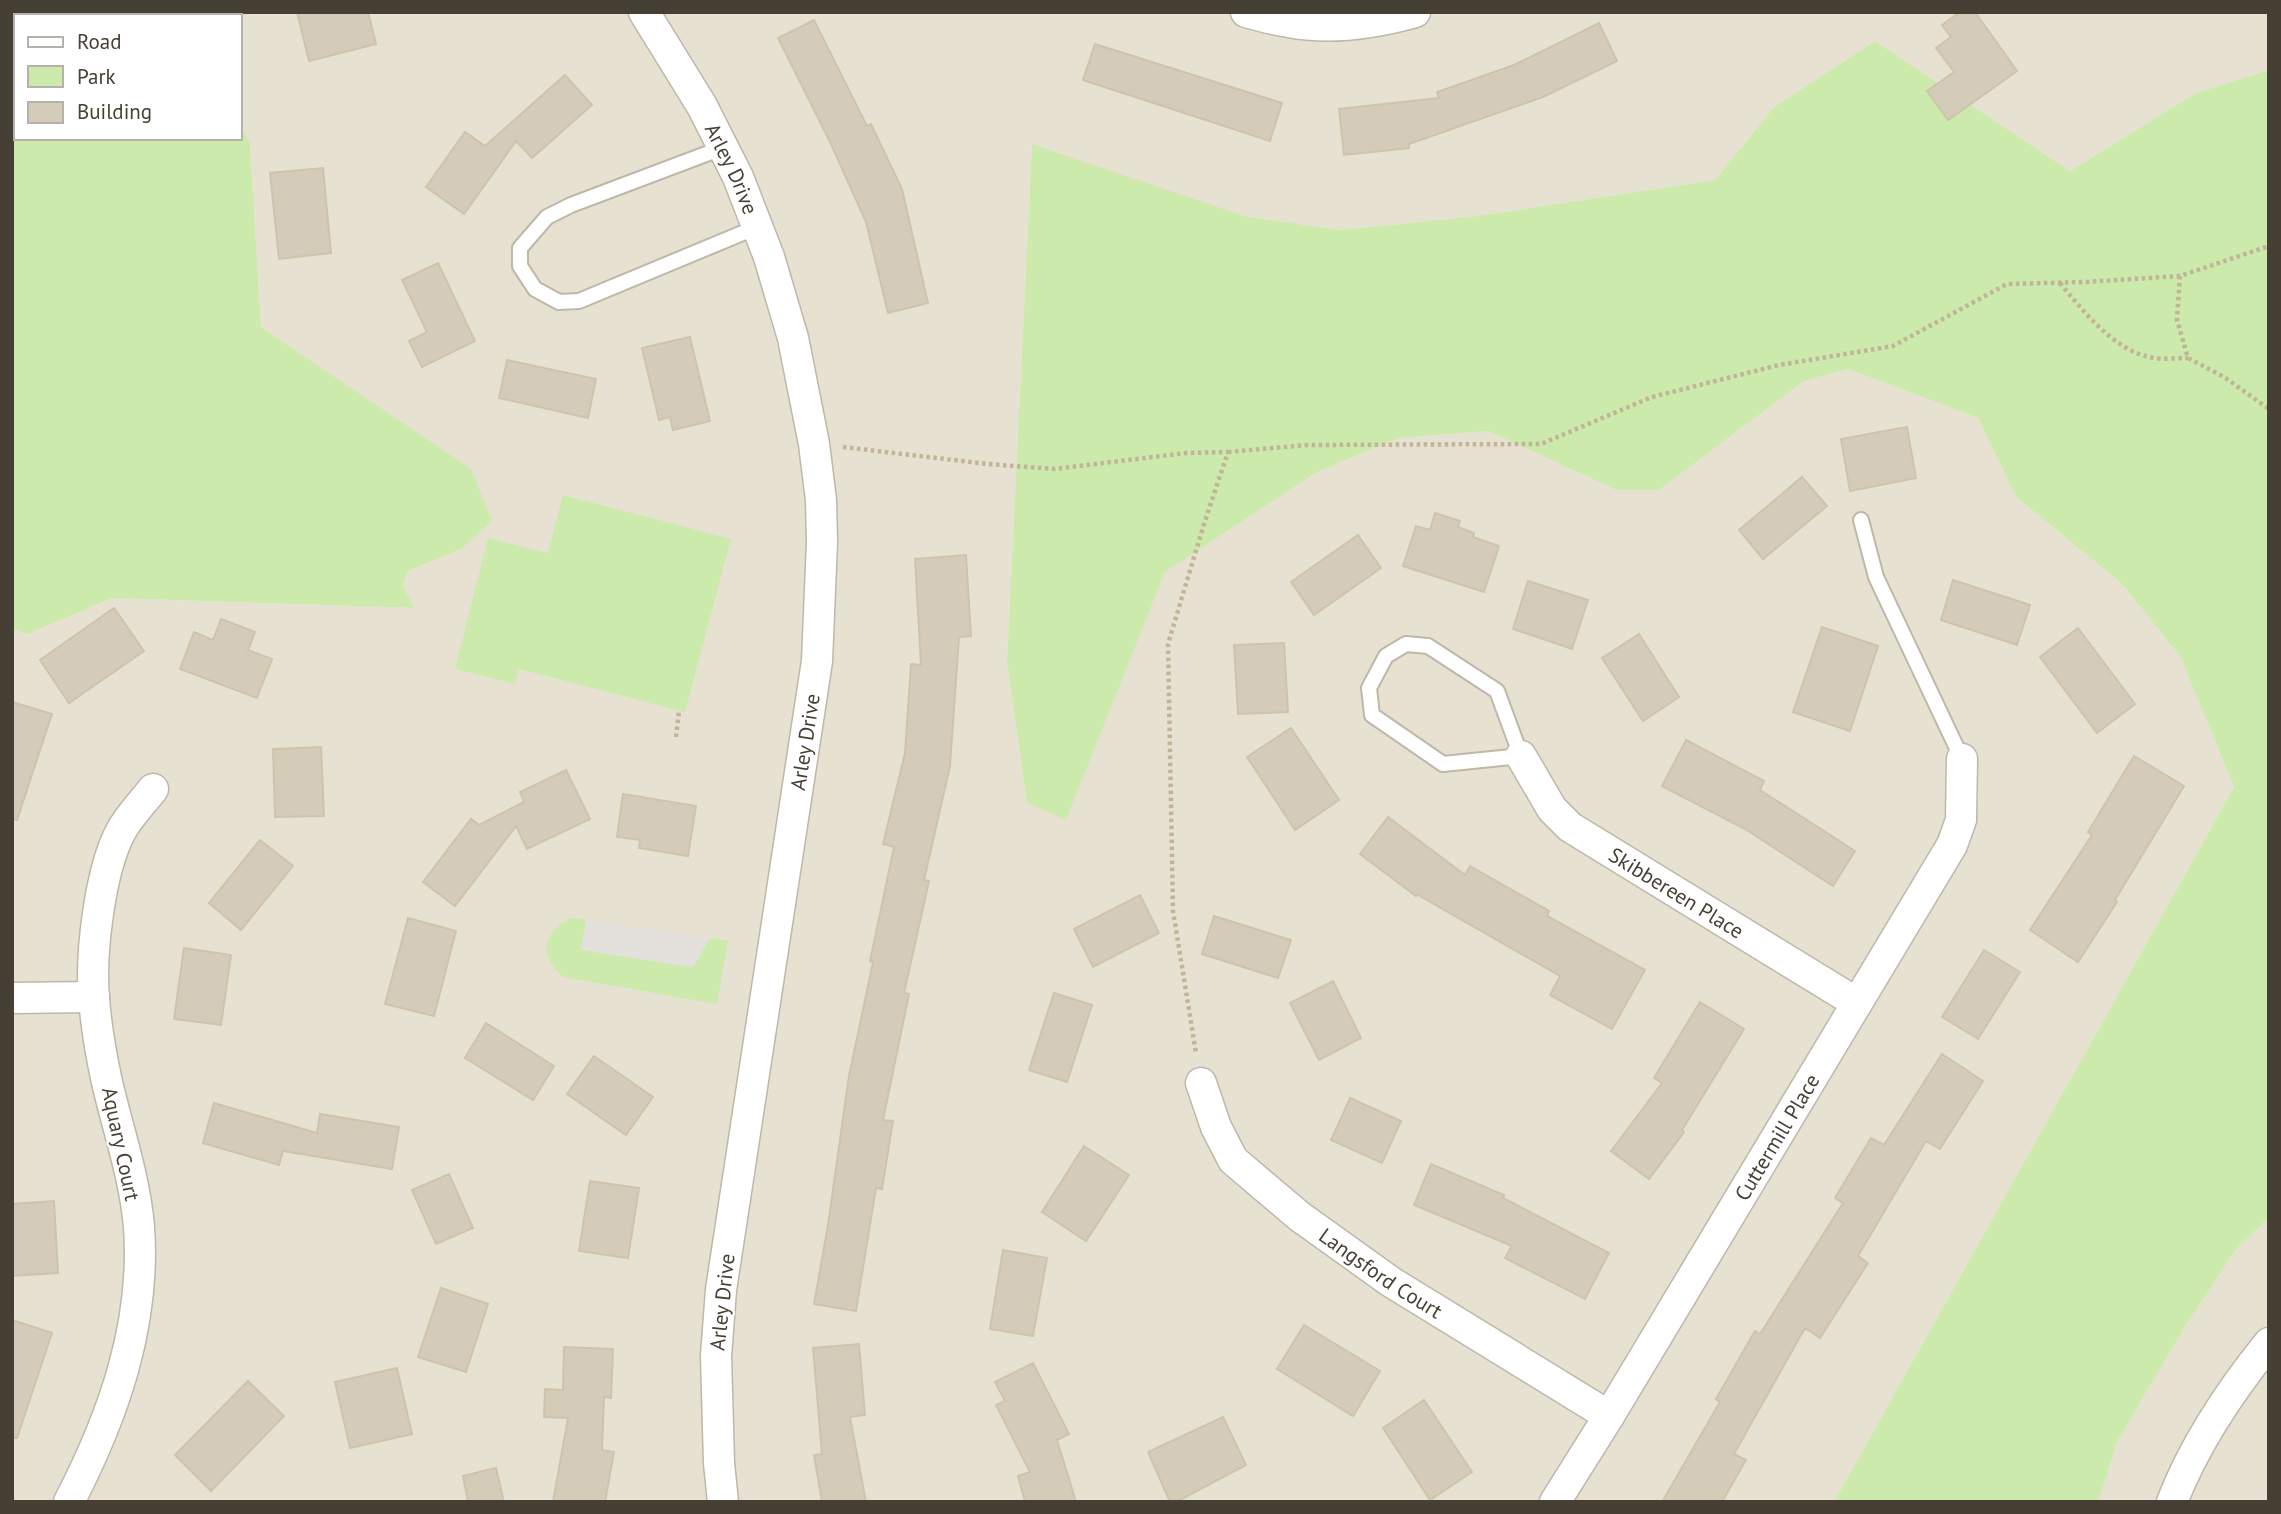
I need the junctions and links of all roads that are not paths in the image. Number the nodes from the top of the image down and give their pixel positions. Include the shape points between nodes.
1 (644, 12) edge
2 (1246, 12) edge
3 (1415, 12) edge
4 (722, 148) junction
5 (757, 227) junction
6 (1861, 520) dead end
7 (1521, 757) junction
8 (1962, 759) joint
9 (153, 789) dead end
10 (94, 997) junction
11 (12, 998) edge
12 (1857, 1003) junction
13 (1201, 1083) road end
14 (2269, 1343) edge
15 (1609, 1416) junction
16 (69, 1502) edge
17 (723, 1502) edge
18 (1555, 1502) edge
19 (2172, 1502) edge

1 - 4 street, Arley Drive via 702,106
2 - 3 street via 1314,25 1365,23
4 - 5 street, Arley Drive
4 - 5 lane via 547,217 520,248 520,265 535,289 559,302 579,301
5 - 17 street, Arley Drive via 793,338 814,444 822,542 817,661 721,1290 716,1356
6 - 8 lane via 1877,577
7 - 7 lane via 1443,764 1372,715 1368,688 1386,656 1406,644 1428,646 1497,691
7 - 12 street, Skibbereen Place via 1552,809 1584,838
8 - 12 street, Cuttermill Place via 1961,820 1952,845
9 - 10 street, Aquary Court via 121,831 108,865 96,934
10 - 11 street
10 - 16 street, Aquary Court via 139,1228 137,1310 122,1378
12 - 15 street, Cuttermill Place
13 - 15 street, Langsford Court via 1233,1160 1299,1216 1391,1282
14 - 19 street via 2205,1432
15 - 18 street, Cuttermill Place

